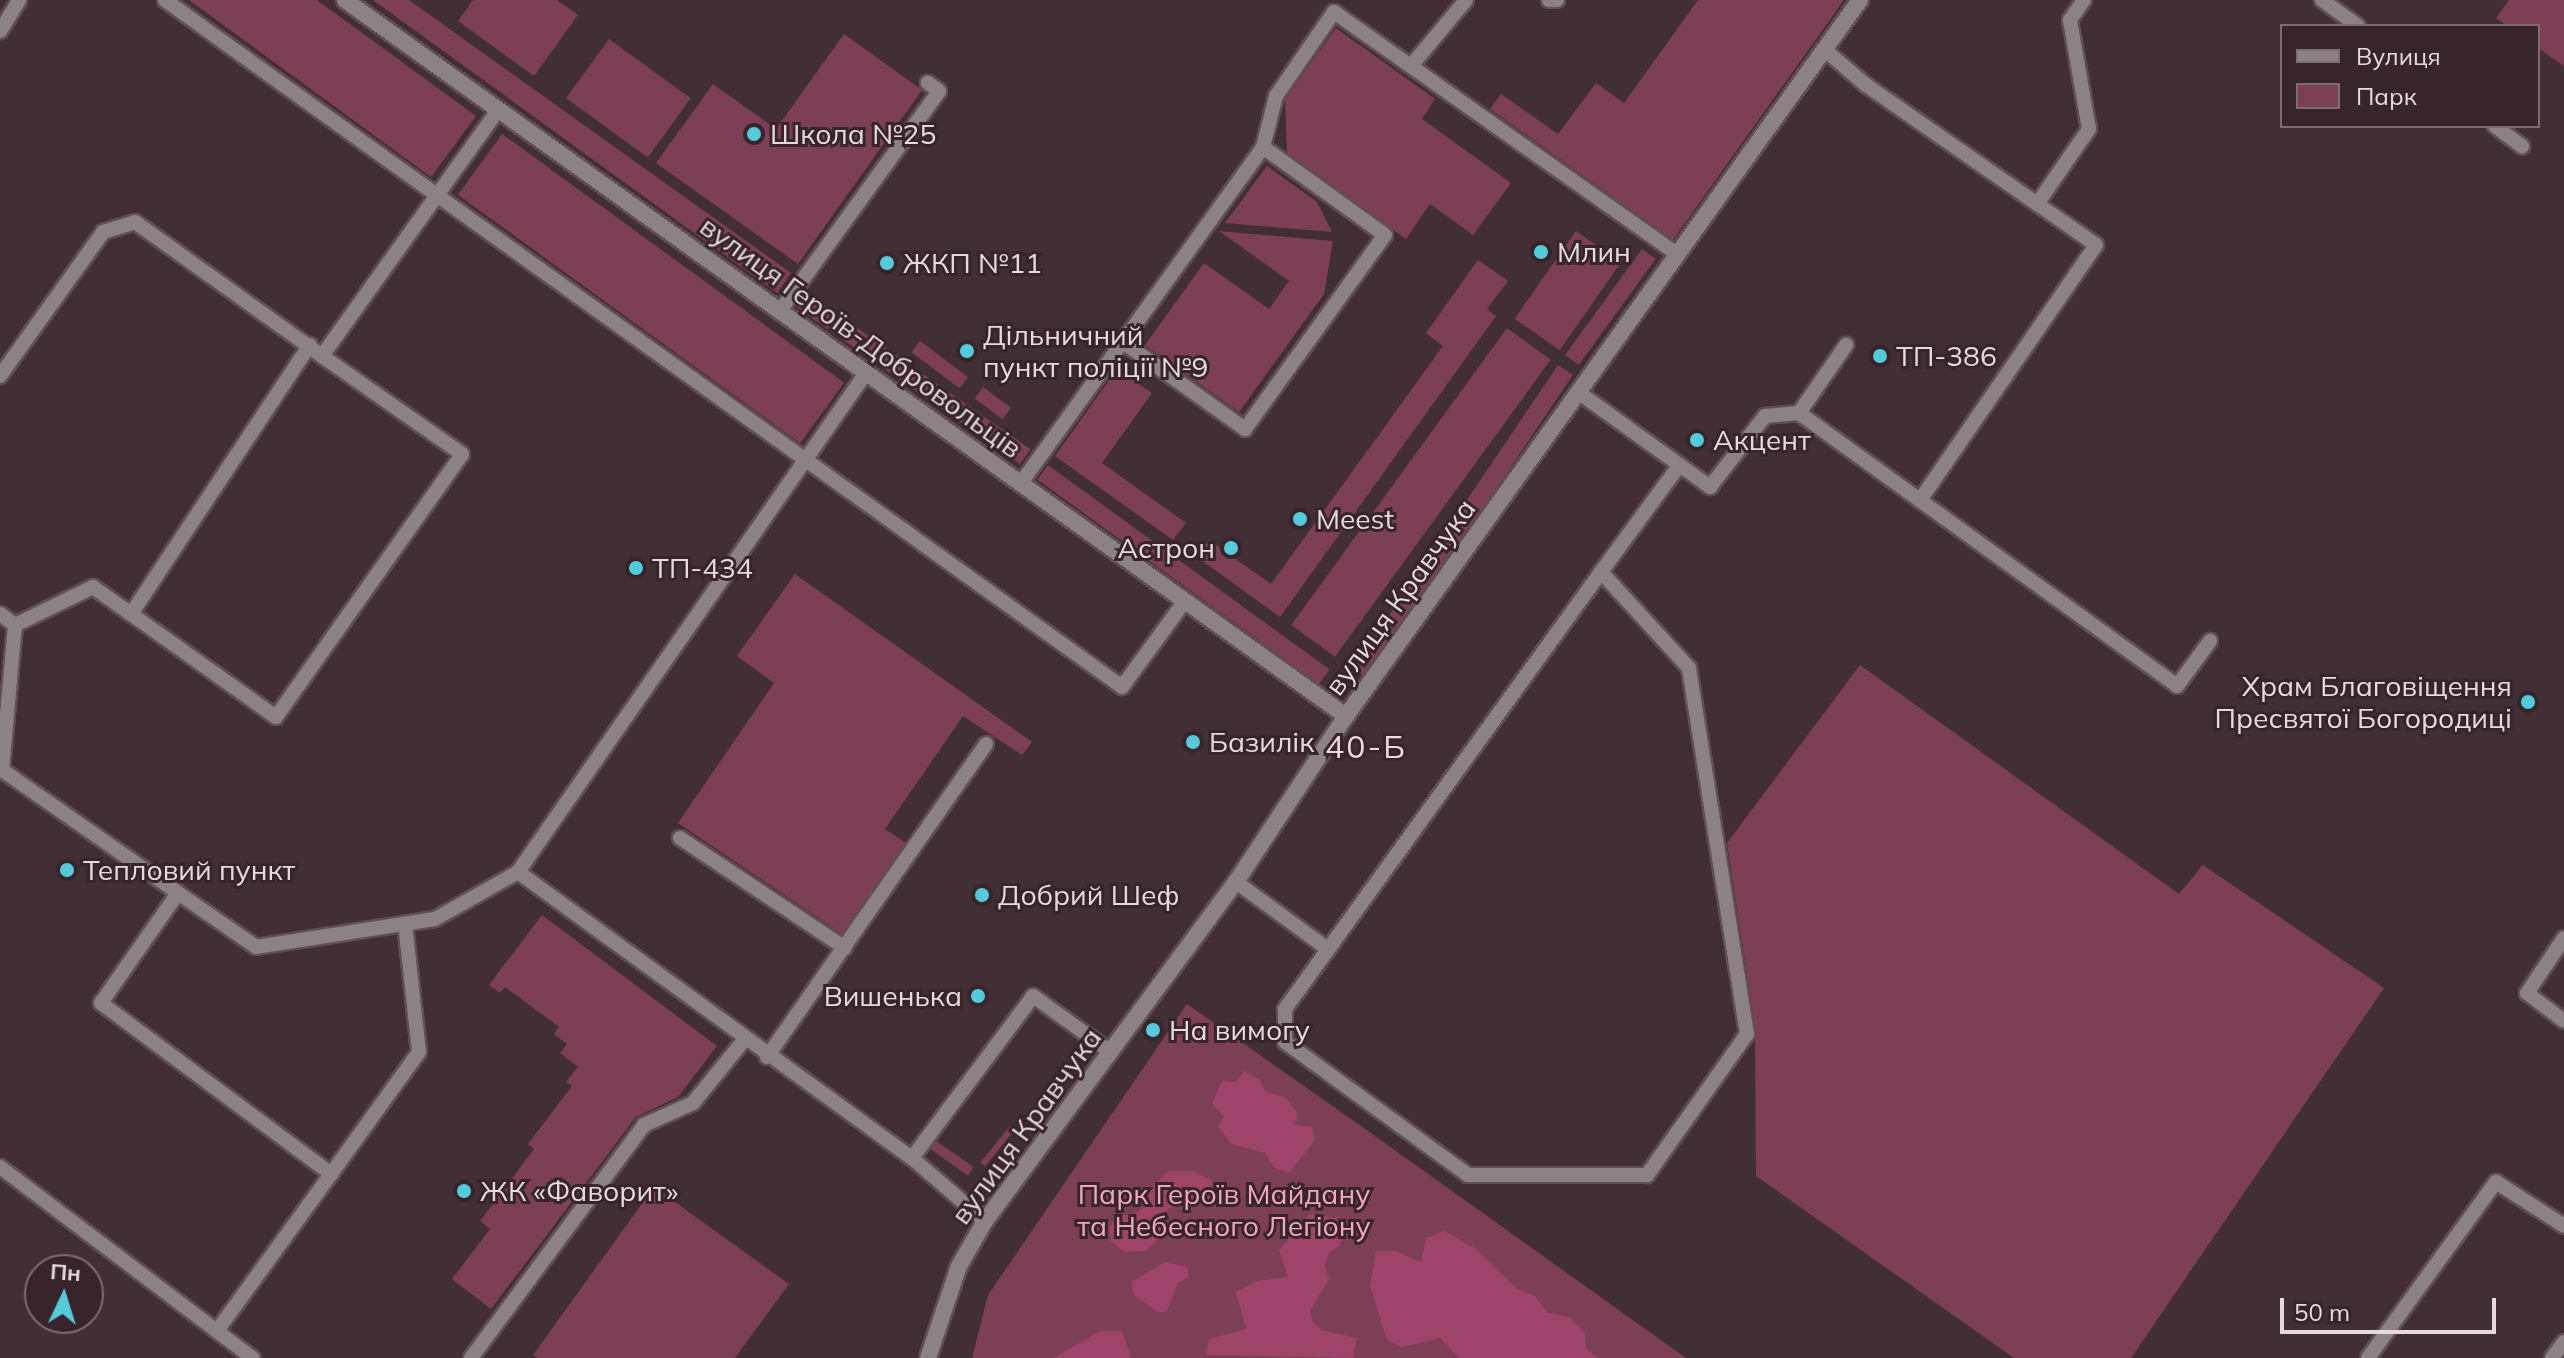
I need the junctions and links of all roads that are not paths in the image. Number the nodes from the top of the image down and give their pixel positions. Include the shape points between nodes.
1 (19, 0) edge
2 (165, 0) edge
3 (1466, 0) edge
4 (1549, 0) edge
5 (1557, 0) edge
6 (1860, 0) edge
7 (2084, 0) edge
8 (2322, 0) edge
9 (350, 1) edge
10 (2355, 24) edge
11 (0, 31) edge
12 (1825, 50) junction
13 (1411, 66) junction
14 (928, 83) dead end
15 (498, 110) junction
16 (2498, 128) edge
17 (2522, 146) dead end
18 (1263, 147) junction
19 (438, 193) junction
20 (2037, 204) junction
21 (1677, 254) junction
22 (780, 311) junction
23 (1123, 342) junction
24 (310, 345) junction
25 (1846, 345) dead end
26 (322, 356) junction
27 (866, 373) junction
28 (0, 376) edge
29 (1578, 392) junction
30 (1799, 413) junction
31 (806, 461) junction
32 (1679, 466) junction
33 (1021, 483) junction
34 (1920, 500) junction
35 (1601, 572) junction
36 (1185, 601) junction
37 (0, 614) edge
38 (131, 614) junction
39 (15, 625) junction
40 (2210, 641) dead end
41 (1346, 716) junction
42 (986, 744) dead end
43 (1, 769) edge
44 (680, 838) dead end
45 (518, 872) junction
46 (1236, 882) junction
47 (178, 893) junction
48 (405, 924) junction
49 (2564, 938) edge
50 (845, 948) junction
51 (1328, 949) junction
52 (2564, 1021) edge
53 (744, 1040) junction
54 (1111, 1052) junction
55 (767, 1057) junction
56 (912, 1158) junction
57 (0, 1167) edge
58 (331, 1174) junction
59 (985, 1221) junction
60 (2564, 1226) edge
61 (217, 1331) junction
62 (2564, 1342) edge
63 (253, 1358) edge
64 (471, 1358) edge
65 (928, 1358) edge
66 (2368, 1358) edge
67 (2552, 1358) edge

1 - 11 lane
2 - 19 lane
3 - 13 lane
4 - 5 lane
6 - 12 street, вулиця Кравчука
7 - 20 lane via 2070,20 2089,129
8 - 10 lane
9 - 15 street, вулиця Героїв-Добровольців
12 - 20 lane
12 - 21 street, вулиця Кравчука
13 - 18 lane via 1334,12 1276,96
13 - 21 lane
14 - 22 lane via 939,91
15 - 19 lane
15 - 22 street, вулиця Героїв-Добровольців
16 - 17 lane
18 - 23 lane
18 - 23 lane via 1385,235 1245,429
19 - 26 lane
19 - 31 lane
20 - 34 lane via 2096,245
21 - 29 street, вулиця Кравчука
22 - 27 street, вулиця Героїв-Добровольців
23 - 33 lane
24 - 26 lane
24 - 28 lane via 135,222 103,232
24 - 38 lane
25 - 30 lane
26 - 38 lane via 462,454 276,717
27 - 31 lane
27 - 33 street, вулиця Героїв-Добровольців
29 - 32 lane
29 - 41 street, вулиця Кравчука
30 - 32 lane via 1765,416 1710,487
30 - 34 lane
31 - 36 lane via 1122,687
31 - 45 lane
32 - 35 lane
33 - 36 street, вулиця Героїв-Добровольців
34 - 40 lane via 2177,686
35 - 51 lane
35 - 51 lane via 1689,668 1747,1034 1647,1175 1468,1175 1285,1042 1285,1009
36 - 41 street, вулиця Героїв-Добровольців
37 - 39 lane
38 - 39 lane via 93,587
39 - 43 lane
41 - 46 street, вулиця Кравчука
42 - 50 lane
43 - 47 lane
44 - 50 lane
45 - 48 lane via 435,919
45 - 53 lane
46 - 51 lane
46 - 54 street, вулиця Кравчука
47 - 48 lane via 256,947
47 - 58 lane via 101,1003
48 - 58 lane via 419,1052
49 - 52 lane via 2527,993
50 - 55 lane
53 - 55 lane
53 - 64 lane via 693,1103 644,1125
54 - 56 lane via 1033,996
54 - 59 street, вулиця Кравчука
55 - 56 lane
56 - 59 lane
57 - 61 lane
58 - 61 lane
59 - 65 street, вулиця Кравчука via 959,1266
60 - 66 lane via 2496,1182
61 - 63 lane
62 - 67 lane

